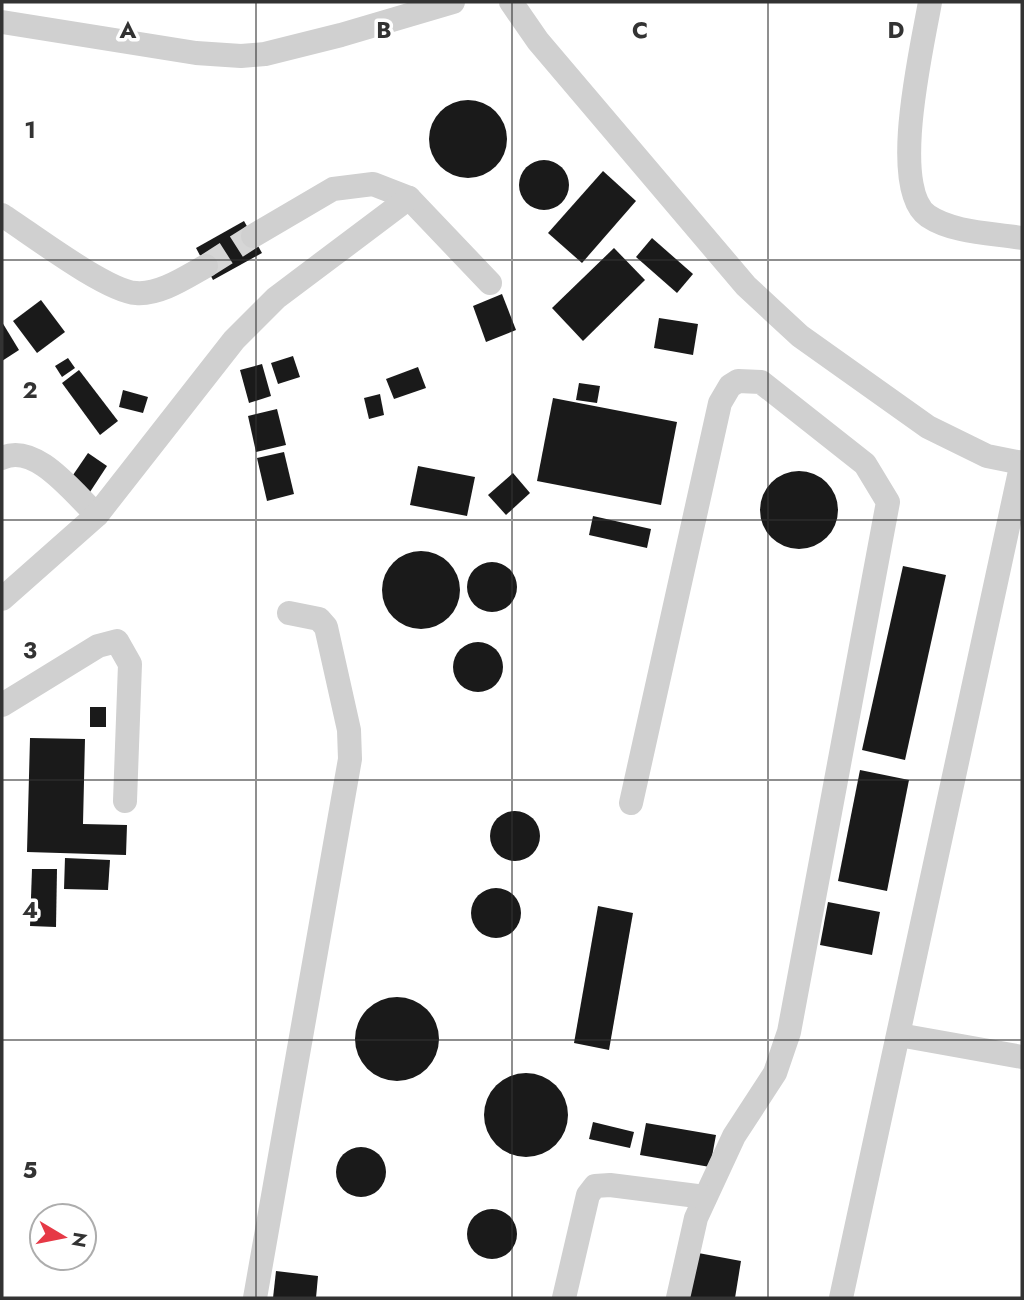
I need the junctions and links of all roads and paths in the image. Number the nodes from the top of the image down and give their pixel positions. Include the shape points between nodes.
1 (453, 2) edge
2 (511, 2) edge
3 (930, 2) edge
4 (2, 22) edge
5 (410, 198) junction
6 (2, 215) edge
7 (253, 236) tunnel mouth
8 (1022, 238) edge
9 (206, 266) tunnel mouth
10 (490, 283) dead end
11 (2, 458) edge
12 (1022, 462) edge
13 (97, 515) junction
14 (2, 598) edge
15 (289, 613) dead end
16 (2, 705) edge
17 (125, 801) dead end
18 (631, 803) dead end
19 (899, 1035) junction
20 (1022, 1057) edge
21 (705, 1198) junction
22 (255, 1298) edge
23 (564, 1298) edge
24 (678, 1298) edge
25 (841, 1298) edge

1 - 4 lane via 341,36 242,56
2 - 12 lane via 538,41 746,286 800,336 928,427 987,456
3 - 8 lane via 914,96 913,193 921,210 944,225
5 - 7 lane via 373,184 332,189
5 - 10 lane
5 - 13 lane via 276,298 242,331
6 - 9 lane via 100,279 135,294 162,289
11 - 13 lane via 11,453 35,459
12 - 19 lane
13 - 14 lane
15 - 22 lane via 319,619 326,627 349,730 350,759
16 - 17 lane via 98,646 117,641 130,664
18 - 21 lane via 720,403 738,381 761,382 865,464 888,502 789,1032 775,1073 734,1136
19 - 20 lane
19 - 25 lane
21 - 23 lane via 595,1186 588,1195
21 - 24 lane

